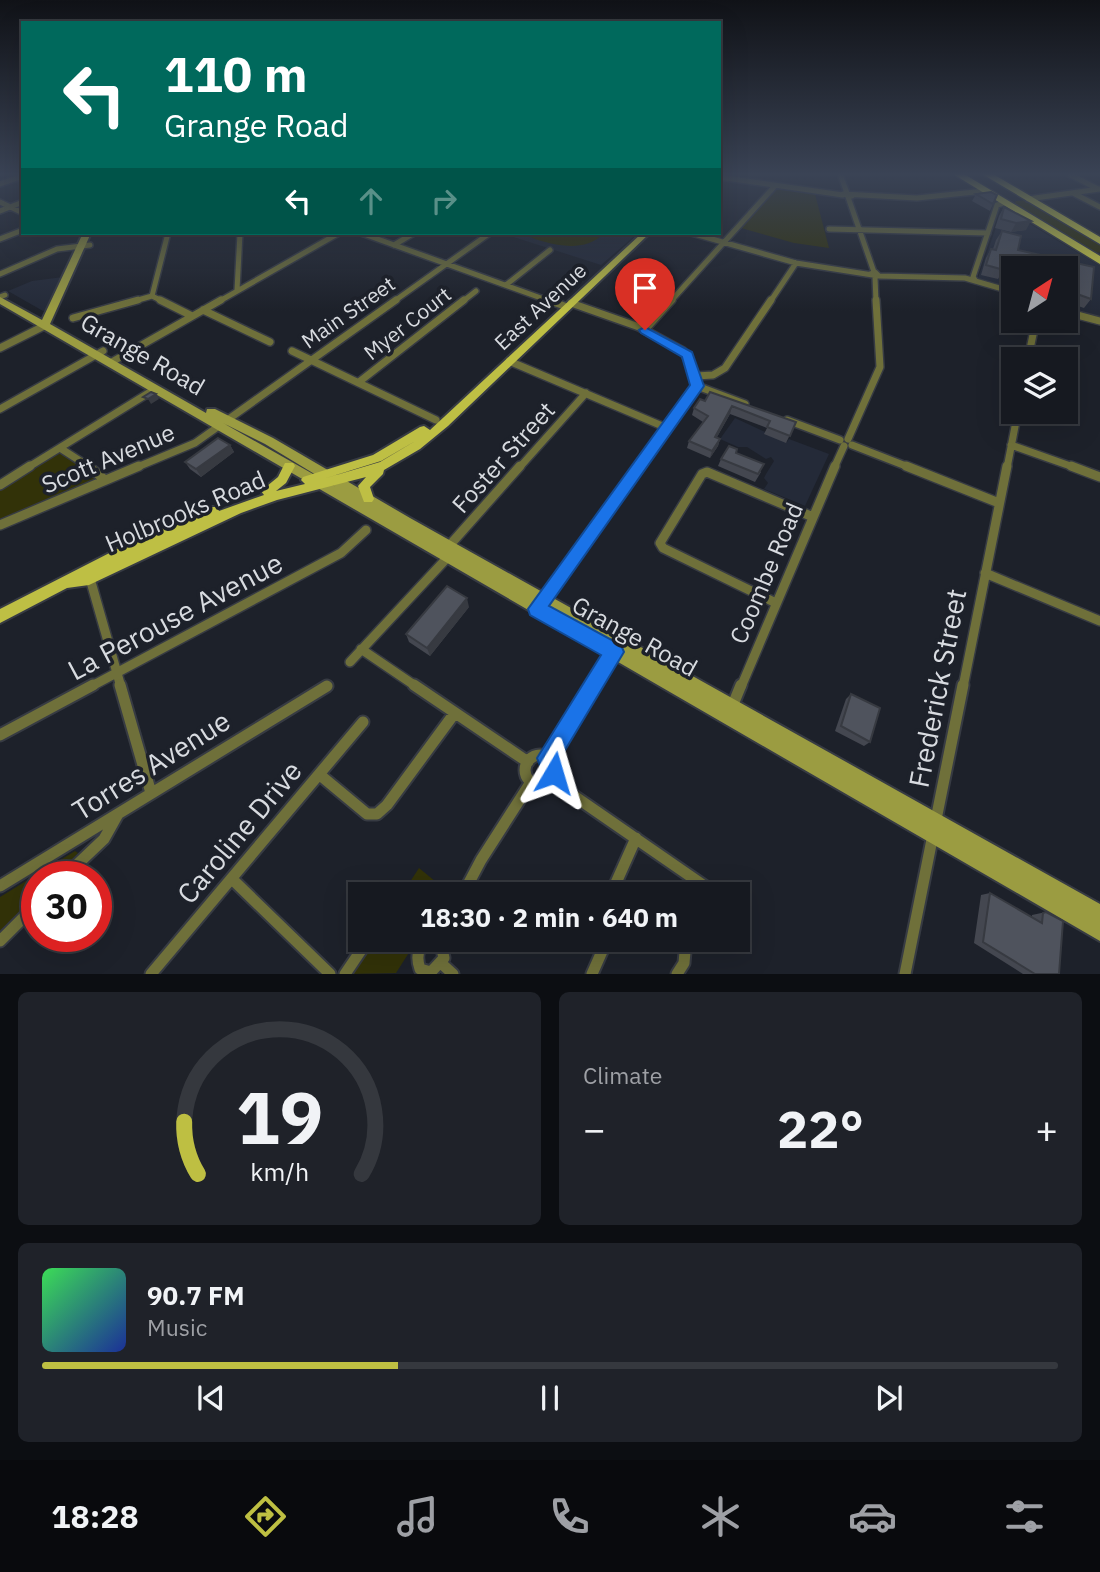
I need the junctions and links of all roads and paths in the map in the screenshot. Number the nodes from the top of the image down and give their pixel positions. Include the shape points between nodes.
1 (744, 219) edge
2 (856, 219) edge
3 (992, 219) edge
4 (1032, 219) edge
5 (1063, 219) edge
6 (829, 229) dead end
7 (21, 231) edge
8 (861, 232) junction
9 (988, 233) junction
10 (87, 235) edge
11 (93, 235) edge
12 (167, 235) edge
13 (240, 235) edge
14 (334, 235) edge
15 (366, 235) edge
16 (411, 235) edge
17 (487, 235) edge
18 (644, 235) edge
19 (698, 235) edge
20 (0, 239) edge
21 (1100, 241) edge
22 (723, 242) junction
23 (85, 245) junction
24 (394, 245) junction
25 (550, 250) dead end
26 (1098, 258) edge
27 (447, 264) junction
28 (796, 264) junction
29 (0, 274) edge
30 (874, 275) junction
31 (975, 280) junction
32 (506, 285) junction
33 (1001, 288) edge
34 (237, 290) junction
35 (476, 291) dead end
36 (1, 296) edge
37 (152, 296) junction
38 (569, 305) junction
39 (203, 310) junction
40 (1078, 315) edge
41 (192, 316) junction
42 (73, 318) dead end
43 (50, 319) junction
44 (1100, 321) edge
45 (645, 330) junction
46 (270, 342) dead end
47 (0, 348) edge
48 (292, 351) dead end
49 (100, 353) junction
50 (310, 359) junction
51 (113, 361) junction
52 (509, 361) junction
53 (696, 376) junction
54 (491, 379) junction
55 (359, 382) junction
56 (697, 386) junction
57 (155, 388) junction
58 (586, 393) junction
59 (751, 407) edge
60 (0, 409) edge
61 (776, 416) edge
62 (436, 420) junction
63 (223, 423) junction
64 (1015, 424) edge
65 (667, 428) junction
66 (846, 442) junction
67 (1011, 445) junction
68 (60, 448) junction
69 (397, 458) junction
70 (289, 466) junction
71 (1100, 477) edge
72 (105, 480) junction
73 (323, 480) junction
74 (0, 485) edge
75 (267, 491) junction
76 (369, 499) junction
77 (999, 503) junction
78 (813, 517) junction
79 (0, 525) edge
80 (366, 530) dead end
81 (448, 552) junction
82 (985, 573) junction
83 (89, 574) junction
84 (776, 603) junction
85 (540, 604) junction
86 (0, 616) edge
87 (1100, 621) edge
88 (617, 647) junction
89 (361, 649) junction
90 (349, 662) dead end
91 (117, 672) junction
92 (327, 686) dead end
93 (729, 711) junction
94 (454, 714) junction
95 (363, 722) dead end
96 (0, 735) edge
97 (548, 758) junction
98 (528, 762) junction
99 (320, 775) junction
100 (551, 780) junction
101 (531, 782) junction
102 (151, 793) junction
103 (118, 814) junction
104 (934, 828) junction
105 (636, 838) junction
106 (80, 861) edge
107 (232, 879) junction
108 (469, 882) edge
109 (616, 882) edge
110 (695, 882) edge
111 (0, 886) edge
112 (1100, 915) edge
113 (21, 920) edge
114 (1100, 931) edge
115 (0, 941) edge
116 (360, 952) edge
117 (417, 952) edge
118 (444, 952) edge
119 (602, 952) edge
120 (685, 952) edge
121 (442, 964) junction
122 (419, 971) edge
123 (151, 974) edge
124 (330, 974) edge
125 (345, 974) edge
126 (453, 974) edge
127 (592, 974) edge
128 (677, 974) edge
129 (905, 974) edge

1 - 22 street
2 - 8 street, Coombe Road
3 - 9 street
4 - 26 highway
5 - 21 highway
6 - 8 street
7 - 20 street
8 - 9 street
8 - 30 street, Coombe Road
9 - 31 street
10 - 23 main road
11 - 23 main road
12 - 37 street
13 - 34 street
14 - 34 street
15 - 24 street
16 - 24 street
17 - 27 street, Main Street
18 - 38 main road, East Avenue
19 - 22 street
22 - 28 street
22 - 45 street
23 - 29 street via 57,249
23 - 43 main road
24 - 27 street
25 - 32 street
27 - 32 street
27 - 50 street, Main Street
28 - 30 street
28 - 53 street via 725,368 713,375
30 - 31 street
30 - 66 street, Coombe Road via 880,367
31 - 33 street
32 - 38 street
34 - 39 street
35 - 55 street, Myer Court
36 - 43 main road, Grange Road
36 - 43 main road, Grange Road
37 - 41 street
37 - 42 street
38 - 45 street
38 - 52 main road, East Avenue
39 - 41 street
39 - 46 street
40 - 44 street
41 - 51 street
43 - 47 street
43 - 49 main road, Grange Road
45 - 53 street via 683,351
48 - 50 street
49 - 51 main road, Grange Road
49 - 60 street
50 - 55 street
50 - 63 street, Main Street
51 - 57 main road, Grange Road
51 - 63 main road, Grange Road
52 - 54 main road, East Avenue
52 - 58 street
53 - 56 street
54 - 62 main road, East Avenue
54 - 69 main road, East Avenue
55 - 62 street
56 - 59 street
56 - 65 street
57 - 63 main road, Grange Road
57 - 68 street
58 - 65 street
58 - 81 street, Foster Street
61 - 66 street
62 - 73 main road, East Avenue via 387,453
63 - 70 main road, Grange Road
63 - 72 street, Scott Avenue via 195,443
63 - 73 main road, Grange Road
64 - 67 street, Frederick Street
65 - 85 street
66 - 77 street
66 - 78 street, Coombe Road
67 - 71 street
67 - 77 street, Frederick Street
68 - 72 street
68 - 74 street
69 - 73 main road, East Avenue
69 - 76 main road via 366,481 363,488
70 - 73 main road, Grange Road
70 - 75 main road via 282,480
72 - 79 street, Scott Avenue
73 - 75 main road, Holbrooks Road
73 - 76 main road, Grange Road
73 - 81 main road, Grange Road
73 - 83 main road, Holbrooks Road via 226,514
75 - 83 main road, Holbrooks Road via 168,530
76 - 81 main road, Grange Road
77 - 82 street, Frederick Street
78 - 84 street, Coombe Road
78 - 84 street via 707,471 660,542 663,548
80 - 91 street, La Perouse Avenue via 341,553
81 - 85 main road, Grange Road
81 - 89 street
82 - 87 street
82 - 104 street, Frederick Street
83 - 86 main road, Holbrooks Road
83 - 91 street
84 - 93 street, Coombe Road
85 - 88 main road, Grange Road
88 - 93 main road, Grange Road
88 - 97 street
89 - 90 street
89 - 94 street
91 - 96 street, La Perouse Avenue
91 - 102 street
92 - 102 street, Torres Avenue
93 - 104 main road, Grange Road
94 - 98 street
94 - 99 street via 377,814 367,814
95 - 99 street, Caroline Drive
97 - 98 street via 537,755
97 - 100 street via 554,768
98 - 101 street via 526,774
99 - 107 street, Caroline Drive
100 - 101 street via 541,785
100 - 105 street
101 - 108 street
102 - 103 street, Torres Avenue
103 - 106 street via 108,834
103 - 111 street, Torres Avenue
104 - 112 main road, Grange Road
104 - 114 main road, Grange Road
104 - 129 street, Frederick Street
105 - 109 street
105 - 110 street
107 - 123 street, Caroline Drive
107 - 124 street
113 - 115 street
116 - 125 street
117 - 122 street
118 - 121 street
119 - 127 street
120 - 128 street
121 - 122 street via 431,972
121 - 126 street

